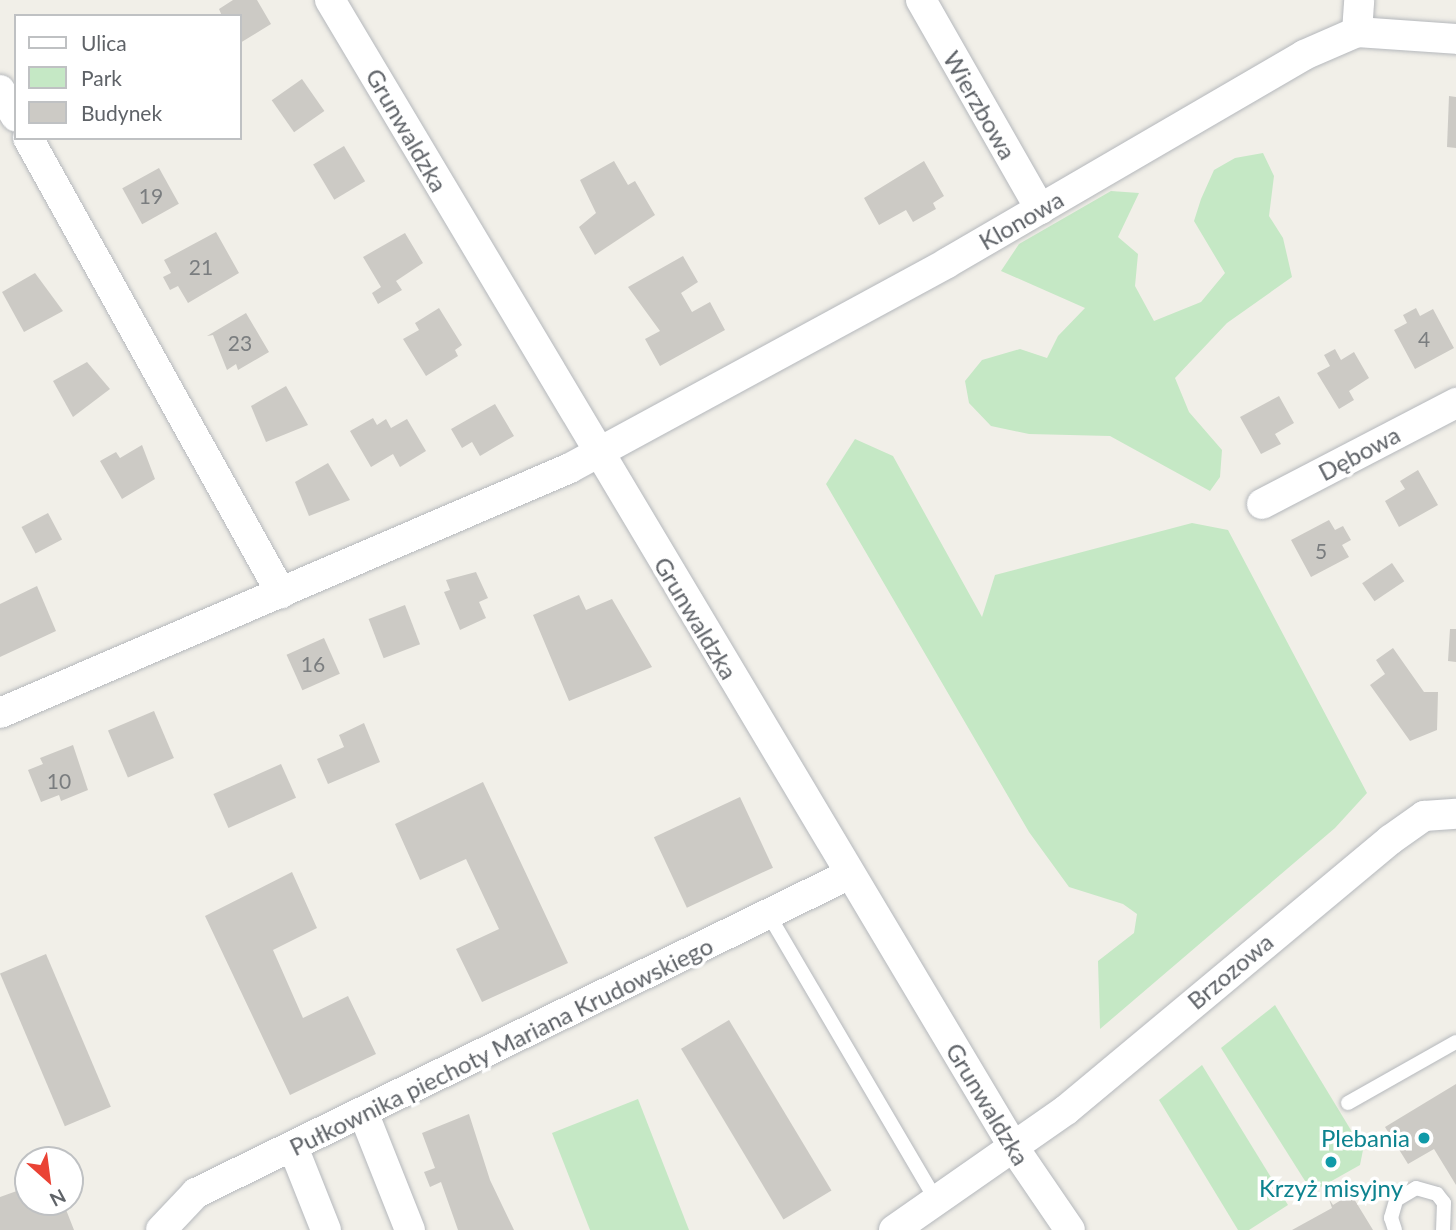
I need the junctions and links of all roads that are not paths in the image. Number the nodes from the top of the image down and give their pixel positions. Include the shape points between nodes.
1 (330, 0) edge
2 (921, 0) edge
3 (1359, 0) edge
4 (1357, 32) junction
5 (1456, 39) edge
6 (0, 90) edge
7 (14, 114) edge
8 (29, 140) edge
9 (1040, 209) junction
10 (1456, 403) edge
11 (597, 453) junction
12 (1262, 504) dead end
13 (281, 593) junction
14 (0, 713) edge
15 (1456, 814) edge
16 (850, 874) junction
17 (770, 917) junction
18 (1456, 1042) edge
19 (1348, 1103) dead end
20 (363, 1112) junction
21 (293, 1147) junction
22 (1014, 1148) junction
23 (937, 1202) junction
24 (161, 1230) edge
25 (326, 1230) edge
26 (410, 1230) edge
27 (894, 1230) edge
28 (1070, 1230) edge
29 (1395, 1230) edge
30 (1443, 1230) edge

1 - 11 street, Grunwaldzka
2 - 9 street, Wierzbowa
3 - 4 street
4 - 5 street, Klonowa
4 - 9 street, Klonowa via 1304,55
6 - 7 street
8 - 13 street
9 - 11 street, Klonowa
10 - 12 street, Dębowa
11 - 13 street, Klonowa
11 - 16 street, Grunwaldzka
13 - 14 street, Klonowa
15 - 22 street, Brzozowa via 1424,816 1390,840
16 - 17 street, Pułkownika piechoty Mariana Krudowskiego
16 - 22 street, Grunwaldzka
17 - 20 street, Pułkownika piechoty Mariana Krudowskiego
17 - 23 lane
18 - 19 lane
20 - 21 street, Pułkownika piechoty Mariana Krudowskiego
20 - 26 street
21 - 24 street, Pułkownika piechoty Mariana Krudowskiego via 196,1193
21 - 25 street
22 - 23 street, Brzozowa
22 - 28 street, Grunwaldzka
23 - 27 street, Brzozowa
29 - 30 lane via 1391,1218 1396,1200 1416,1188 1437,1194 1444,1203

